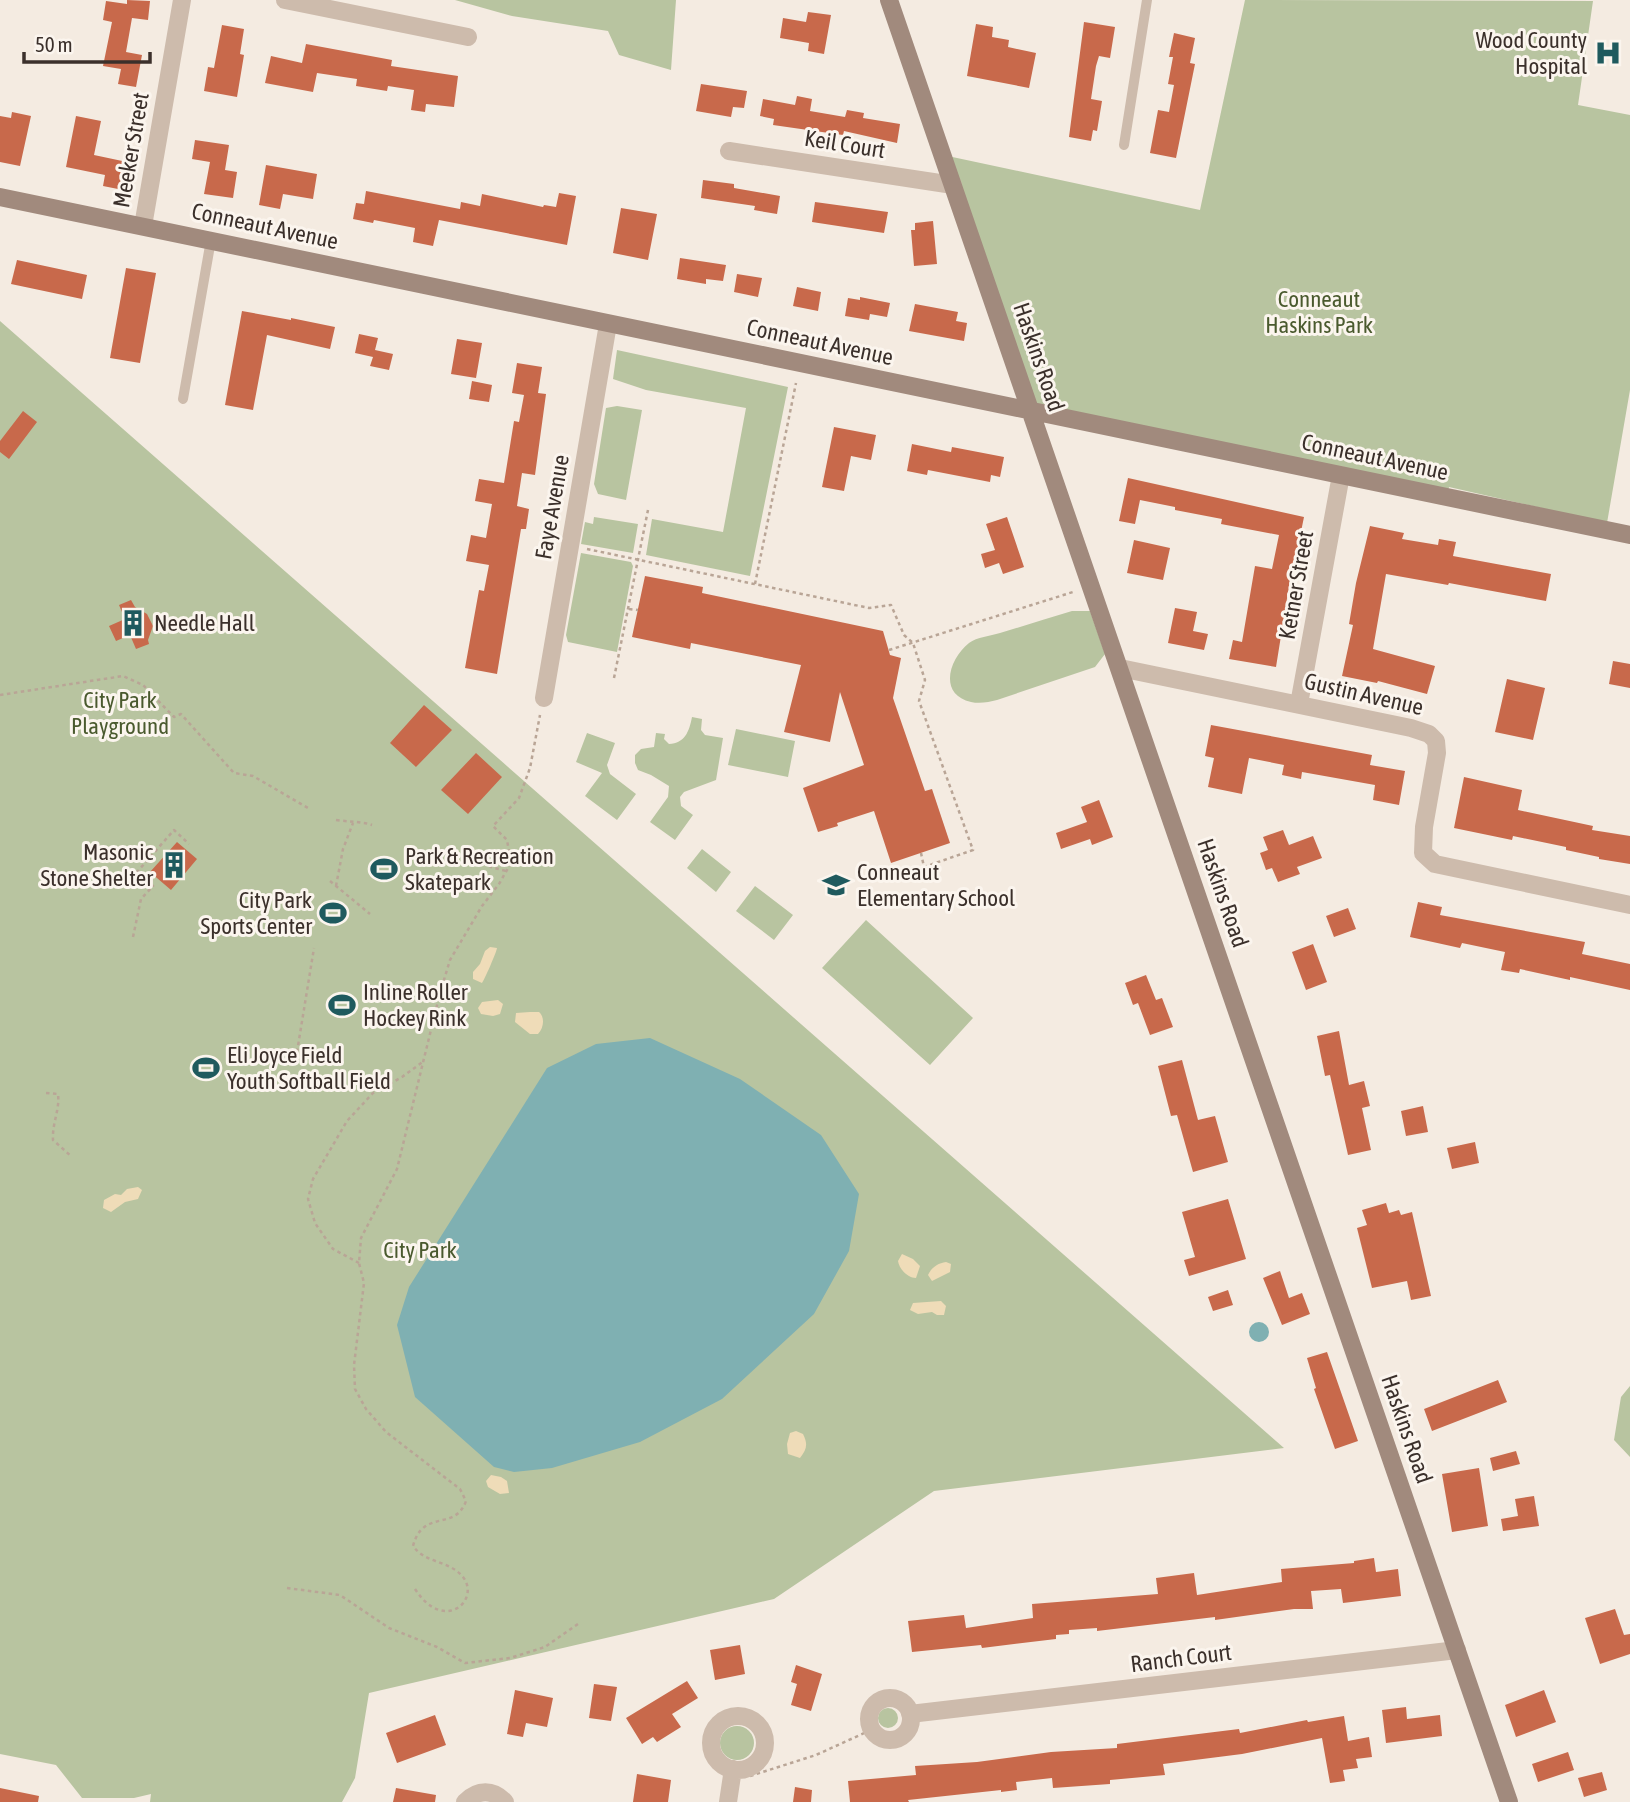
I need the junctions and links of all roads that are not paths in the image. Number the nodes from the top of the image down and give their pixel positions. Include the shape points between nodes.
1 (182, 0) edge
2 (285, 0) edge
3 (889, 0) edge
4 (1147, 0) edge
5 (468, 37) dead end
6 (1124, 145) dead end
7 (729, 151) dead end
8 (953, 185) junction
9 (0, 197) edge
10 (143, 226) junction
11 (211, 240) junction
12 (608, 324) junction
13 (183, 399) dead end
14 (1031, 411) junction
15 (1341, 475) junction
16 (1630, 535) edge
17 (1120, 668) junction
18 (544, 698) road end
19 (1299, 704) junction
20 (1630, 905) edge
21 (1457, 1650) junction
22 (910, 1714) junction
23 (732, 1774) road end
24 (466, 1802) edge
25 (505, 1802) edge
26 (728, 1802) edge
27 (1509, 1802) edge

1 - 10 street, Meeker Street
2 - 5 street
3 - 8 main road, Haskins Road
4 - 6 lane
7 - 8 street, Keil Court
8 - 14 main road, Haskins Road
9 - 10 main road, Conneaut Avenue
10 - 11 main road, Conneaut Avenue
11 - 12 main road, Conneaut Avenue
11 - 13 lane
12 - 14 main road, Conneaut Avenue
12 - 18 street, Faye Avenue
14 - 15 main road, Conneaut Avenue
14 - 17 main road, Haskins Road
15 - 16 main road, Conneaut Avenue
15 - 19 street, Ketner Street
17 - 19 street, Gustin Avenue
17 - 21 main road, Haskins Road
19 - 20 street, Gustin Avenue via 1411,728 1436,741 1423,853 1435,864
21 - 22 street, Ranch Court
21 - 27 main road, Haskins Road
22 - 22 street via 909,1727 901,1738 887,1741 871,1730 869,1716 881,1700 902,1702
23 - 26 street
24 - 25 street via 482,1791

